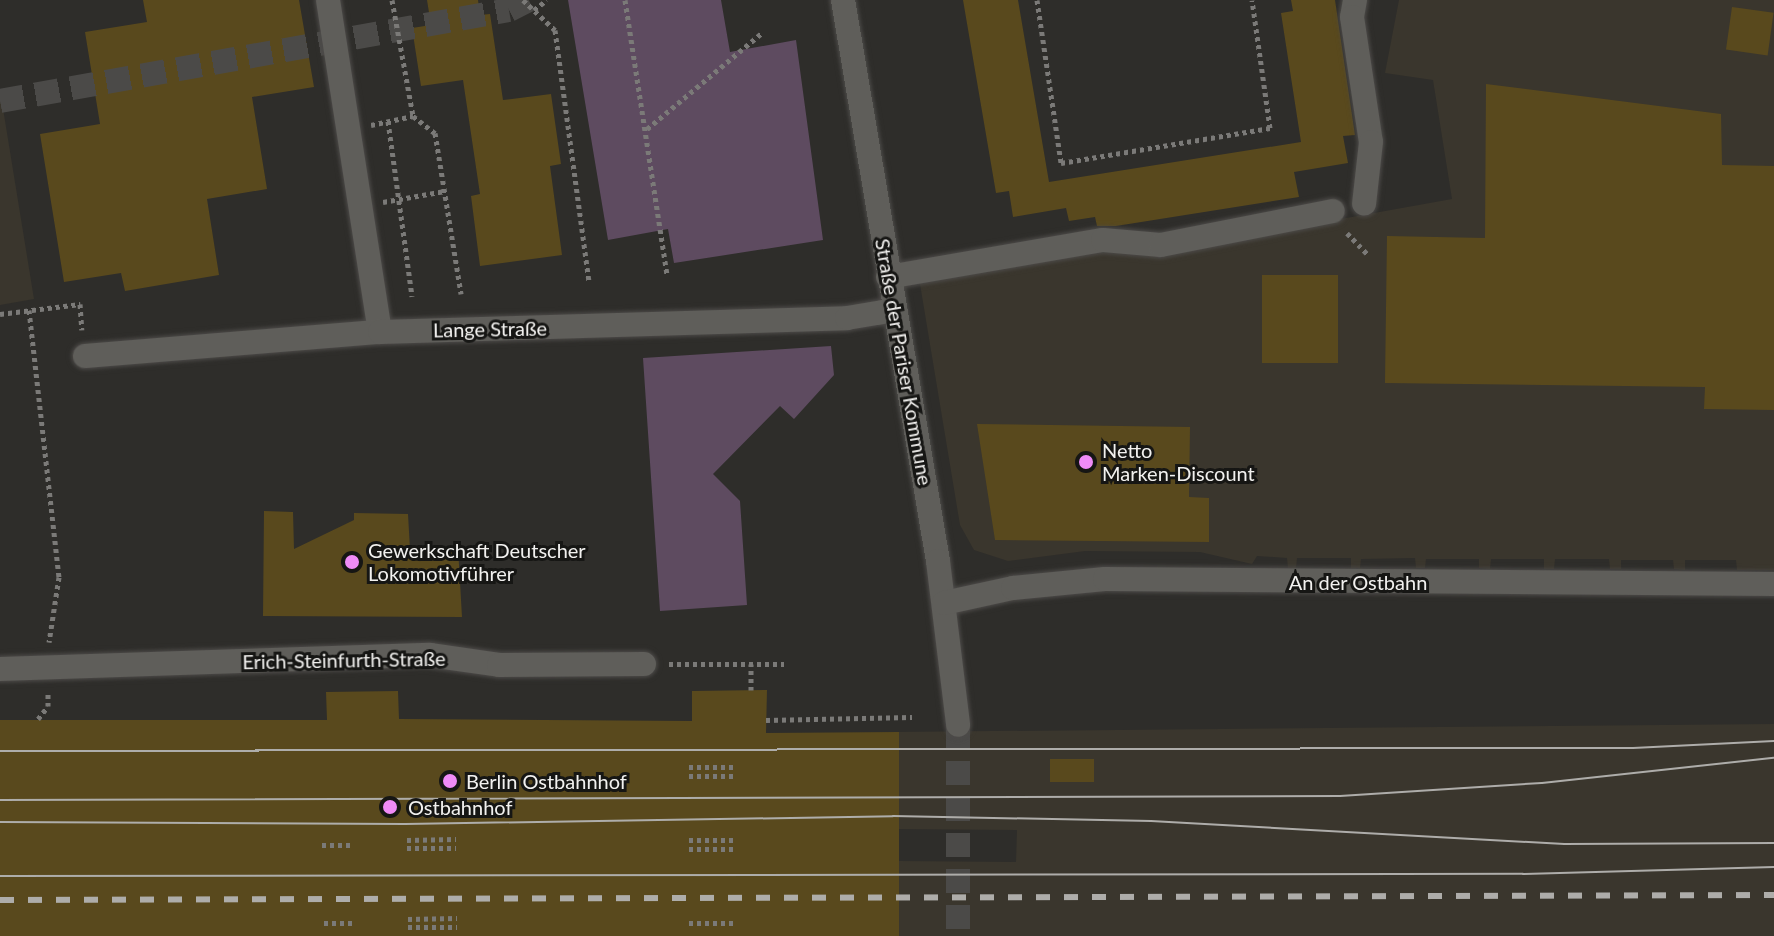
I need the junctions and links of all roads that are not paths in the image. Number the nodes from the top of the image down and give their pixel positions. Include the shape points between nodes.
1 (328, 0) edge
2 (843, 0) edge
3 (1355, 0) edge
4 (1364, 204) dead end
5 (1333, 211) dead end
6 (888, 277) junction
7 (895, 310) junction
8 (380, 332) junction
9 (85, 356) dead end
10 (1774, 584) edge
11 (944, 603) junction
12 (644, 664) road end
13 (0, 669) edge
14 (958, 725) tunnel mouth

1 - 8 street
2 - 6 street, Straße der Pariser Kommune
3 - 4 street via 1352,17 1371,142
5 - 6 street via 1161,245 1103,240
6 - 7 street, Straße der Pariser Kommune
7 - 8 street, Lange Straße via 847,318
7 - 11 street, Straße der Pariser Kommune
8 - 9 street, Lange Straße
10 - 11 street, An der Ostbahn via 1105,579 1013,588
11 - 14 street, Straße der Pariser Kommune
12 - 13 street, Erich-Steinfurth-Straße via 499,665 430,655

